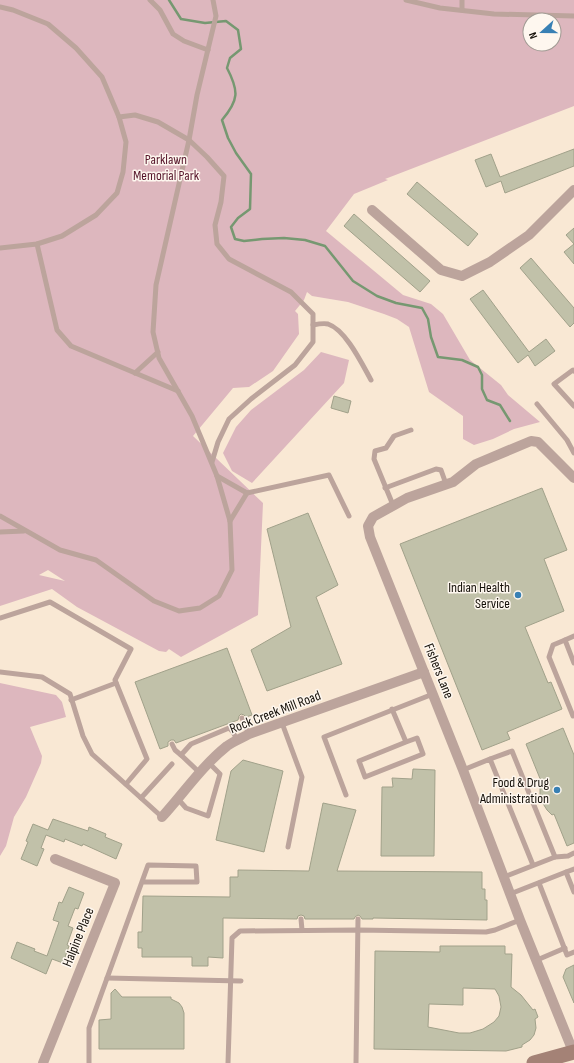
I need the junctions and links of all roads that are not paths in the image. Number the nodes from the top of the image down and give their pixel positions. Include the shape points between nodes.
1 (150, 0) edge
2 (213, 0) edge
3 (406, 0) edge
4 (462, 0) edge
5 (0, 7) edge
6 (462, 10) junction
7 (574, 16) edge
8 (208, 50) junction
9 (119, 117) junction
10 (189, 140) junction
11 (574, 190) edge
12 (372, 210) dead end
13 (37, 244) junction
14 (0, 248) edge
15 (313, 325) junction
16 (158, 352) junction
17 (574, 371) edge
18 (135, 373) junction
19 (371, 380) dead end
20 (178, 391) junction
21 (537, 404) dead end
22 (574, 406) edge
23 (411, 430) dead end
24 (574, 453) edge
25 (212, 462) junction
26 (218, 476) junction
27 (574, 478) edge
28 (446, 484) junction
29 (385, 488) junction
30 (247, 492) junction
31 (393, 505) junction
32 (0, 516) edge
33 (349, 516) dead end
34 (230, 522) junction
35 (25, 531) junction
36 (0, 532) edge
37 (0, 618) edge
38 (574, 636) edge
39 (565, 640) junction
40 (574, 662) edge
41 (0, 672) edge
42 (424, 672) junction
43 (116, 683) junction
44 (433, 694) junction
45 (71, 700) junction
46 (392, 709) junction
47 (574, 715) edge
48 (242, 718) dead end
49 (282, 723) junction
50 (249, 734) junction
51 (237, 740) junction
52 (406, 742) junction
53 (172, 744) dead end
54 (181, 755) junction
55 (490, 759) junction
56 (209, 763) junction
57 (172, 764) dead end
58 (463, 770) junction
59 (200, 773) junction
60 (126, 784) junction
61 (346, 795) dead end
62 (142, 798) junction
63 (178, 799) junction
64 (162, 818) joint
65 (288, 847) dead end
66 (574, 853) edge
67 (554, 857) junction
68 (55, 859) dead end
69 (533, 865) junction
70 (574, 869) edge
71 (566, 872) junction
72 (504, 877) junction
73 (142, 882) junction
74 (539, 883) junction
75 (574, 892) edge
76 (510, 894) junction
77 (301, 919) dead end
78 (358, 919) dead end
79 (520, 920) junction
80 (302, 930) junction
81 (358, 930) junction
82 (565, 948) junction
83 (574, 952) edge
84 (537, 960) junction
85 (107, 978) junction
86 (231, 981) junction
87 (241, 981) dead end
88 (574, 1053) edge
89 (43, 1063) edge
90 (89, 1063) edge
91 (228, 1063) edge
92 (356, 1063) edge
93 (534, 1063) edge

1 - 8 lane via 160,10 173,34 184,42
2 - 8 lane via 216,16
3 - 6 lane
4 - 6 lane
5 - 9 lane via 48,24 76,48 102,77
6 - 7 lane via 494,14
8 - 10 lane
9 - 10 lane via 135,116 158,122
9 - 13 lane via 126,142 123,172 117,193 96,215 62,236
10 - 15 lane via 224,176 215,225 217,244 229,259 291,292 313,314
10 - 16 lane via 156,284 153,332
11 - 12 street via 529,235 490,262 462,276 441,270
13 - 14 lane
13 - 18 lane via 57,330 70,346
15 - 19 lane via 326,323 349,342
15 - 25 lane via 313,342 295,365 229,419
16 - 18 lane
16 - 20 lane
17 - 22 lane via 554,384
18 - 20 lane
20 - 25 lane
21 - 24 lane via 567,440
23 - 29 lane via 394,436 386,448 375,451 374,459
25 - 26 lane
26 - 30 lane
26 - 34 lane
27 - 28 street, Fishers Lane via 538,442 531,441 476,464 453,482
28 - 29 lane via 441,470 436,469
28 - 31 street, Fishers Lane
29 - 31 lane
30 - 33 lane via 329,475
30 - 34 lane
31 - 42 street, Fishers Lane via 373,517 368,526 370,537
32 - 35 lane
34 - 35 lane via 232,570 219,596 200,608 179,611 154,601 96,560 60,550
35 - 36 lane
37 - 43 lane via 50,602 131,649 114,680
38 - 39 lane
39 - 40 lane
39 - 47 lane via 553,645 549,657
41 - 45 lane via 42,677 70,694
42 - 44 street, Fishers Lane
42 - 49 street, Rock Creek Mill Road
43 - 45 lane
43 - 60 lane via 147,759
44 - 46 lane
44 - 58 street, Fishers Lane
45 - 60 lane via 92,754
46 - 52 lane
46 - 61 lane via 324,736
48 - 50 lane
49 - 50 street, Rock Creek Mill Road
49 - 65 lane via 302,777
50 - 51 street, Rock Creek Mill Road
51 - 54 lane via 229,728 191,744
51 - 56 street, Rock Creek Mill Road
52 - 52 lane via 417,738 423,754 365,777 358,761
53 - 54 lane
54 - 59 lane
55 - 58 lane
55 - 67 lane via 512,751
55 - 69 lane
56 - 59 street, Rock Creek Mill Road
56 - 63 lane via 220,774 208,816 186,808
57 - 62 lane
58 - 72 street, Fishers Lane
59 - 63 street, Rock Creek Mill Road
60 - 62 lane
62 - 64 lane
63 - 64 street, Rock Creek Mill Road
66 - 67 lane
67 - 69 lane
68 - 89 street, Halpine Place via 115,883
69 - 72 lane
70 - 71 lane
71 - 74 lane
71 - 75 lane
72 - 76 street, Fishers Lane
73 - 73 lane via 148,865 196,866 197,882
73 - 85 lane
74 - 76 lane
74 - 82 lane
76 - 79 street, Fishers Lane
77 - 80 lane
78 - 81 lane
79 - 81 lane via 486,932
79 - 84 street, Fishers Lane
80 - 81 lane
80 - 86 lane via 240,931 232,938
81 - 92 lane
82 - 83 lane via 567,955
82 - 84 lane
84 - 88 street, Fishers Lane
85 - 86 lane
85 - 90 lane via 89,1028
86 - 87 lane
86 - 91 lane
88 - 93 main road

